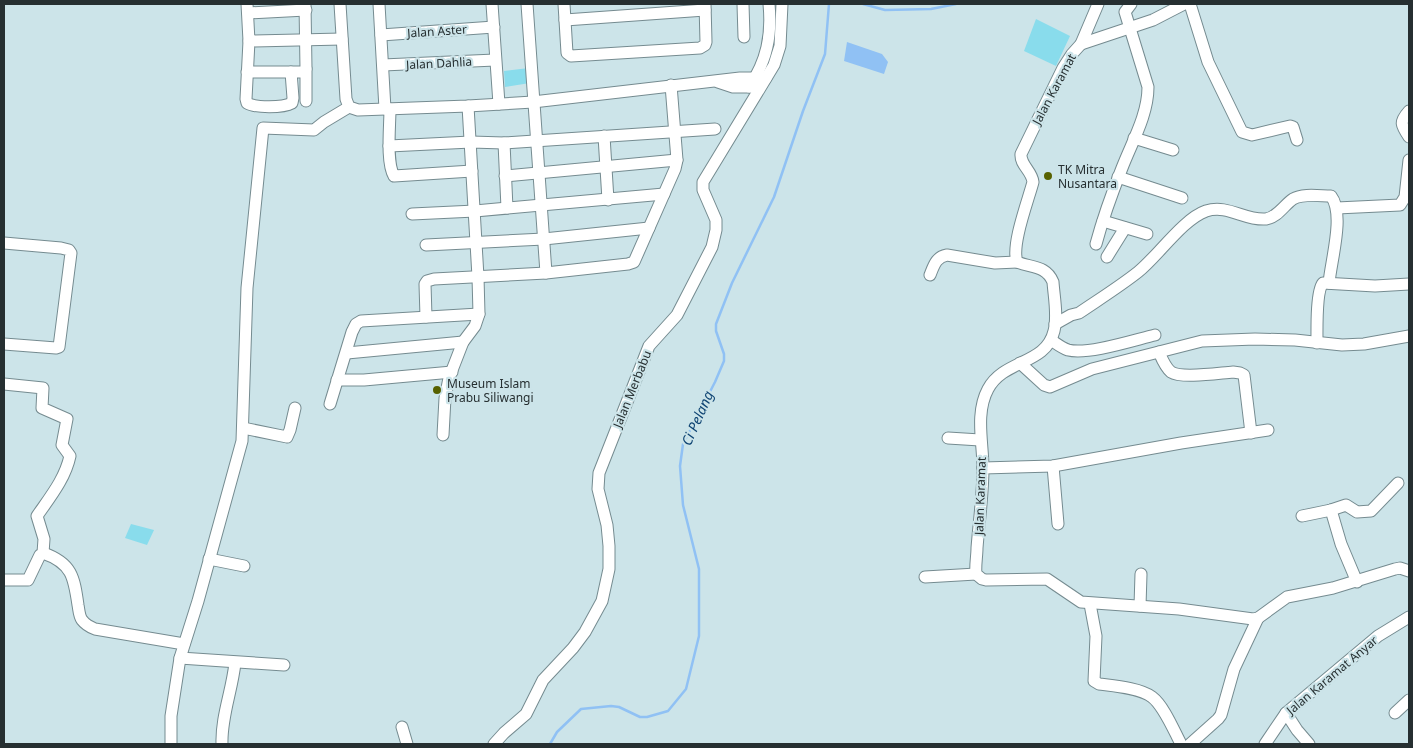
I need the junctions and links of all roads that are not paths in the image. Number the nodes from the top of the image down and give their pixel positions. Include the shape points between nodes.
1 (340, 4) edge
2 (379, 4) edge
3 (492, 4) edge
4 (527, 4) edge
5 (564, 4) edge
6 (743, 4) edge
7 (769, 4) edge
8 (782, 4) edge
9 (1098, 4) edge
10 (1131, 4) edge
11 (1184, 4) edge
12 (1190, 4) edge
13 (306, 7) edge
14 (705, 7) edge
15 (247, 9) edge
16 (565, 20) junction
17 (494, 27) junction
18 (1129, 29) junction
19 (381, 35) junction
20 (744, 37) dead end
21 (342, 39) junction
22 (249, 41) junction
23 (307, 41) junction
24 (1081, 44) junction
25 (495, 60) junction
26 (383, 66) junction
27 (306, 70) junction
28 (247, 72) junction
29 (291, 72) junction
30 (758, 83) junction
31 (671, 85) junction
32 (306, 100) dead end
33 (534, 102) junction
34 (499, 104) junction
35 (468, 106) junction
36 (349, 107) junction
37 (388, 109) junction
38 (1409, 111) edge
39 (1141, 120) junction
40 (715, 129) dead end
41 (676, 130) junction
42 (604, 136) junction
43 (1409, 137) edge
44 (1134, 138) junction
45 (1297, 140) dead end
46 (536, 141) junction
47 (471, 142) junction
48 (504, 143) junction
49 (1150, 143) junction
50 (389, 146) junction
51 (1172, 150) dead end
52 (677, 160) junction
53 (1409, 160) edge
54 (606, 167) junction
55 (472, 171) junction
56 (539, 174) junction
57 (505, 176) junction
58 (1118, 177) junction
59 (664, 194) junction
60 (1182, 198) dead end
61 (608, 200) junction
62 (541, 205) junction
63 (507, 208) junction
64 (1337, 208) junction
65 (475, 211) junction
66 (412, 214) dead end
67 (1103, 221) junction
68 (649, 228) junction
69 (1126, 228) junction
70 (1147, 234) dead end
71 (544, 239) junction
72 (476, 241) junction
73 (4, 243) edge
74 (1096, 244) dead end
75 (426, 245) dead end
76 (1107, 257) dead end
77 (1017, 262) junction
78 (546, 273) junction
79 (930, 275) dead end
80 (478, 277) junction
81 (1329, 283) junction
82 (1409, 284) edge
83 (479, 314) junction
84 (426, 317) junction
85 (1055, 324) junction
86 (1155, 335) dead end
87 (1409, 336) edge
88 (1051, 340) junction
89 (463, 342) junction
90 (1317, 343) junction
91 (4, 344) edge
92 (1159, 352) junction
93 (346, 353) junction
94 (1020, 363) junction
95 (452, 372) junction
96 (337, 380) junction
97 (4, 384) edge
98 (330, 404) dead end
99 (295, 408) dead end
100 (243, 428) junction
101 (1268, 430) dead end
102 (1251, 433) junction
103 (443, 435) dead end
104 (948, 438) dead end
105 (980, 440) junction
106 (1053, 466) junction
107 (983, 468) junction
108 (1398, 483) dead end
109 (1331, 510) junction
110 (1302, 516) dead end
111 (1058, 524) dead end
112 (43, 553) junction
113 (209, 559) junction
114 (244, 566) dead end
115 (1409, 571) edge
116 (976, 574) junction
117 (1140, 574) dead end
118 (925, 578) dead end
119 (4, 580) edge
120 (1357, 582) junction
121 (1090, 604) junction
122 (1140, 606) junction
123 (1409, 617) edge
124 (1258, 618) junction
125 (184, 644) junction
126 (180, 658) junction
127 (235, 663) junction
128 (284, 665) dead end
129 (1409, 700) edge
130 (1286, 713) junction
131 (1395, 714) dead end
132 (402, 727) dead end
133 (171, 744) edge
134 (222, 744) edge
135 (407, 744) edge
136 (494, 744) edge
137 (1181, 744) edge
138 (1190, 744) edge
139 (1264, 744) edge
140 (1309, 744) edge

1 - 21 street
2 - 19 street
3 - 17 street
4 - 33 street
5 - 16 street
6 - 20 street
7 - 30 street via 768,48
8 - 30 street, Jalan Merbabu via 778,54 774,65
9 - 24 street
10 - 18 street via 1125,11
11 - 18 street
12 - 45 street via 1208,62 1242,132 1252,135 1290,126
13 - 15 street
13 - 23 street
14 - 16 street
14 - 16 street via 705,45 690,49 569,55
15 - 22 street
17 - 19 street, Jalan Aster
17 - 25 street
18 - 24 street
18 - 39 street via 1148,88
19 - 26 street
21 - 23 street
21 - 36 street
22 - 23 street
22 - 28 street
23 - 27 street
24 - 77 street, Jalan Karamat via 1067,62 1021,154 1021,161 1033,179 1015,251
25 - 26 street, Jalan Dahlia
25 - 34 street
26 - 37 street
27 - 29 street
27 - 32 street
28 - 29 street
28 - 29 street via 247,103 267,106 292,103
30 - 31 street via 733,87 716,82
30 - 136 street, Jalan Merbabu via 704,179 704,190 716,220 712,247 678,315 649,346 600,474 598,488 609,546 609,569 602,601 585,632 543,680 526,714
31 - 33 street
31 - 41 street
33 - 34 street
33 - 46 street
34 - 35 street
35 - 37 street
35 - 47 street
36 - 37 street via 358,110
36 - 100 street via 314,130 263,128 247,288
37 - 50 street
38 - 43 street via 1402,118 1402,124
39 - 44 street
39 - 49 street
40 - 41 street
41 - 42 street
41 - 52 street
42 - 46 street
42 - 54 street
44 - 49 street
44 - 58 street
46 - 48 street
46 - 56 street
47 - 48 street
47 - 50 street
47 - 55 street
48 - 57 street
49 - 51 street
50 - 55 street via 392,174 396,177
52 - 54 street
52 - 59 street
53 - 64 street via 1405,197 1400,205
54 - 56 street
54 - 61 street
55 - 65 street
56 - 57 street
56 - 62 street
57 - 63 street
58 - 60 street
58 - 67 street
59 - 61 street
59 - 68 street
61 - 62 street
62 - 63 street
62 - 71 street
63 - 65 street
64 - 81 street
64 - 85 street via 1331,196 1301,196 1294,198 1274,217 1266,219 1224,209 1206,211 1188,222 1138,272 1078,313
65 - 66 street
65 - 72 street
67 - 69 street
67 - 74 street
68 - 71 street
68 - 78 street via 631,264
69 - 70 street
69 - 76 street
71 - 72 street
71 - 78 street
72 - 75 street
72 - 80 street
73 - 91 street via 66,249 71,257 59,347
77 - 79 street via 995,263 947,255 941,256
77 - 85 street via 1043,269 1050,276
78 - 80 street
80 - 83 street
80 - 84 street via 427,281
81 - 82 street
81 - 90 street via 1320,286
83 - 84 street
83 - 89 street
84 - 93 street via 361,321 352,332
85 - 88 street
86 - 88 street via 1086,350 1070,350
87 - 90 street via 1364,344
88 - 94 street, Jalan Karamat via 1040,353
89 - 93 street
89 - 95 street
90 - 92 street via 1272,339 1202,341
92 - 94 street via 1092,369 1050,386 1044,385
92 - 102 street via 1172,372 1183,375 1240,372 1244,376
93 - 96 street
94 - 105 street, Jalan Karamat via 1002,372 986,392
95 - 96 street
95 - 103 street via 445,398
96 - 98 street
97 - 112 street via 42,388 42,408 68,419 62,445 70,455 56,489 36,517 43,538
99 - 100 street via 286,438
100 - 113 street via 237,462
101 - 102 street
102 - 106 street
104 - 105 street
105 - 107 street, Jalan Karamat
106 - 107 street
106 - 111 street
107 - 116 street, Jalan Karamat
108 - 109 street via 1371,511 1357,512 1348,506
109 - 110 street
109 - 120 street
112 - 119 street via 29,580
112 - 125 street via 61,561 67,568 75,584 81,619 86,624 95,629
113 - 114 street
113 - 125 street
115 - 120 street via 1400,568
116 - 118 street
116 - 121 street via 986,580 1046,579
117 - 122 street
120 - 124 street via 1287,597
121 - 122 street
121 - 137 street via 1096,636 1094,681 1150,695
122 - 124 street via 1243,619
123 - 130 street, Jalan Karamat Anyar via 1378,636
124 - 138 street via 1234,669 1218,719
125 - 126 street
126 - 127 street
126 - 133 street via 171,716
127 - 128 street
127 - 134 street
129 - 131 street
130 - 139 street, Jalan Karamat Anyar
130 - 140 street
132 - 135 street

